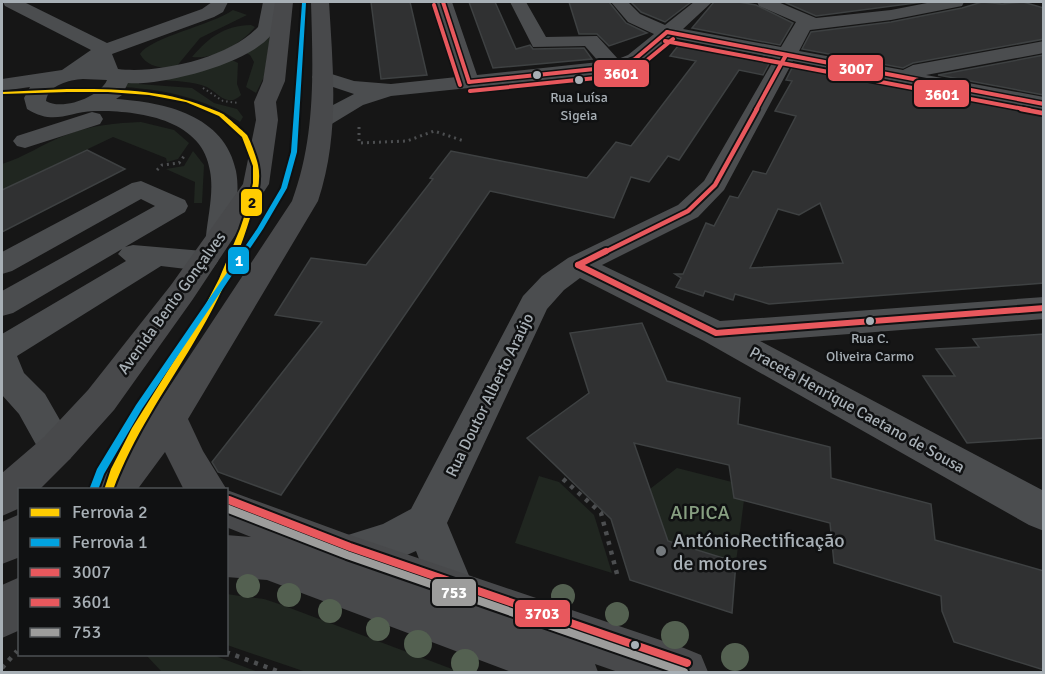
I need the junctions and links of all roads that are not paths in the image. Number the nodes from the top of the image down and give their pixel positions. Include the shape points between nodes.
1 (11, 2) edge
2 (220, 2) edge
3 (271, 2) edge
4 (284, 2) edge
5 (320, 2) edge
6 (443, 2) edge
7 (518, 2) edge
8 (619, 2) edge
9 (704, 2) edge
10 (765, 2) edge
11 (956, 2) edge
12 (810, 22) junction
13 (667, 32) junction
14 (1044, 47) edge
15 (102, 51) junction
16 (786, 55) junction
17 (614, 67) junction
18 (113, 74) junction
19 (66, 75) junction
20 (892, 75) junction
21 (322, 77) junction
22 (469, 82) junction
23 (2, 85) edge
24 (391, 90) junction
25 (1044, 104) edge
26 (84, 106) junction
27 (39, 108) junction
28 (160, 111) junction
29 (322, 120) junction
30 (29, 138) junction
31 (2, 153) edge
32 (220, 236) junction
33 (98, 250) junction
34 (154, 257) junction
35 (203, 261) junction
36 (2, 264) edge
37 (578, 266) junction
38 (2, 305) edge
39 (1044, 308) edge
40 (716, 333) junction
41 (2, 349) edge
42 (2, 360) edge
43 (170, 418) junction
44 (57, 448) junction
45 (8, 482) edge
46 (999, 487) junction
47 (1044, 487) edge
48 (114, 488) edge
49 (206, 488) edge
50 (228, 509) edge
51 (1044, 512) edge
52 (426, 523) junction
53 (18, 535) edge
54 (2, 544) edge
55 (347, 555) junction
56 (228, 556) edge
57 (453, 590) junction
58 (18, 601) edge
59 (2, 615) edge
60 (574, 672) edge
61 (684, 672) edge

1 - 15 street via 91,40
2 - 15 street via 208,13
3 - 18 street via 267,28 249,44 198,66 160,76
4 - 32 main road, Avenida Bento Gonçalves via 274,81 265,102 267,120 256,184
5 - 21 main road
6 - 22 street
7 - 17 street via 540,44 590,40
8 - 13 street via 639,22
9 - 13 street
10 - 12 street
11 - 12 street via 891,15
12 - 16 street, Rua Doutor Alberto Araújo via 801,27
13 - 16 street
13 - 17 street via 635,59
14 - 20 street
15 - 18 street
15 - 19 street
16 - 20 street
16 - 37 street, Rua Doutor Alberto Araújo via 715,185 688,211
17 - 22 street
18 - 19 street via 92,70
18 - 26 street via 118,80 114,90
19 - 23 street
19 - 27 street via 38,92 34,101
20 - 25 street
21 - 24 street via 352,87
21 - 29 main road
22 - 24 street
24 - 29 street via 355,100
26 - 27 street
26 - 28 street
26 - 30 street
27 - 30 street via 43,117
28 - 30 street via 100,117
28 - 32 street via 194,126 209,140 223,169
29 - 43 main road via 316,175 305,201
30 - 31 street
32 - 35 main road, Avenida Bento Gonçalves
33 - 34 street
33 - 36 street via 175,206 141,189
33 - 38 street
34 - 35 street
34 - 41 street
35 - 44 main road, Avenida Bento Gonçalves via 101,400
37 - 40 street, Praceta Henrique Caetano de Sousa
37 - 52 street, Rua Doutor Alberto Araújo via 553,283 534,304
39 - 40 street
40 - 46 street, Praceta Henrique Caetano de Sousa
42 - 44 street via 9,380 32,404
43 - 48 main road
43 - 49 main road via 188,462
44 - 45 main road, Avenida Bento Gonçalves
46 - 47 street, Praceta Henrique Caetano de Sousa
46 - 51 street, Praceta Henrique Caetano de Sousa
50 - 55 main road
52 - 55 street via 391,542
52 - 57 street
53 - 54 main road
55 - 57 main road
56 - 60 main road via 267,559
57 - 61 main road
58 - 59 main road

